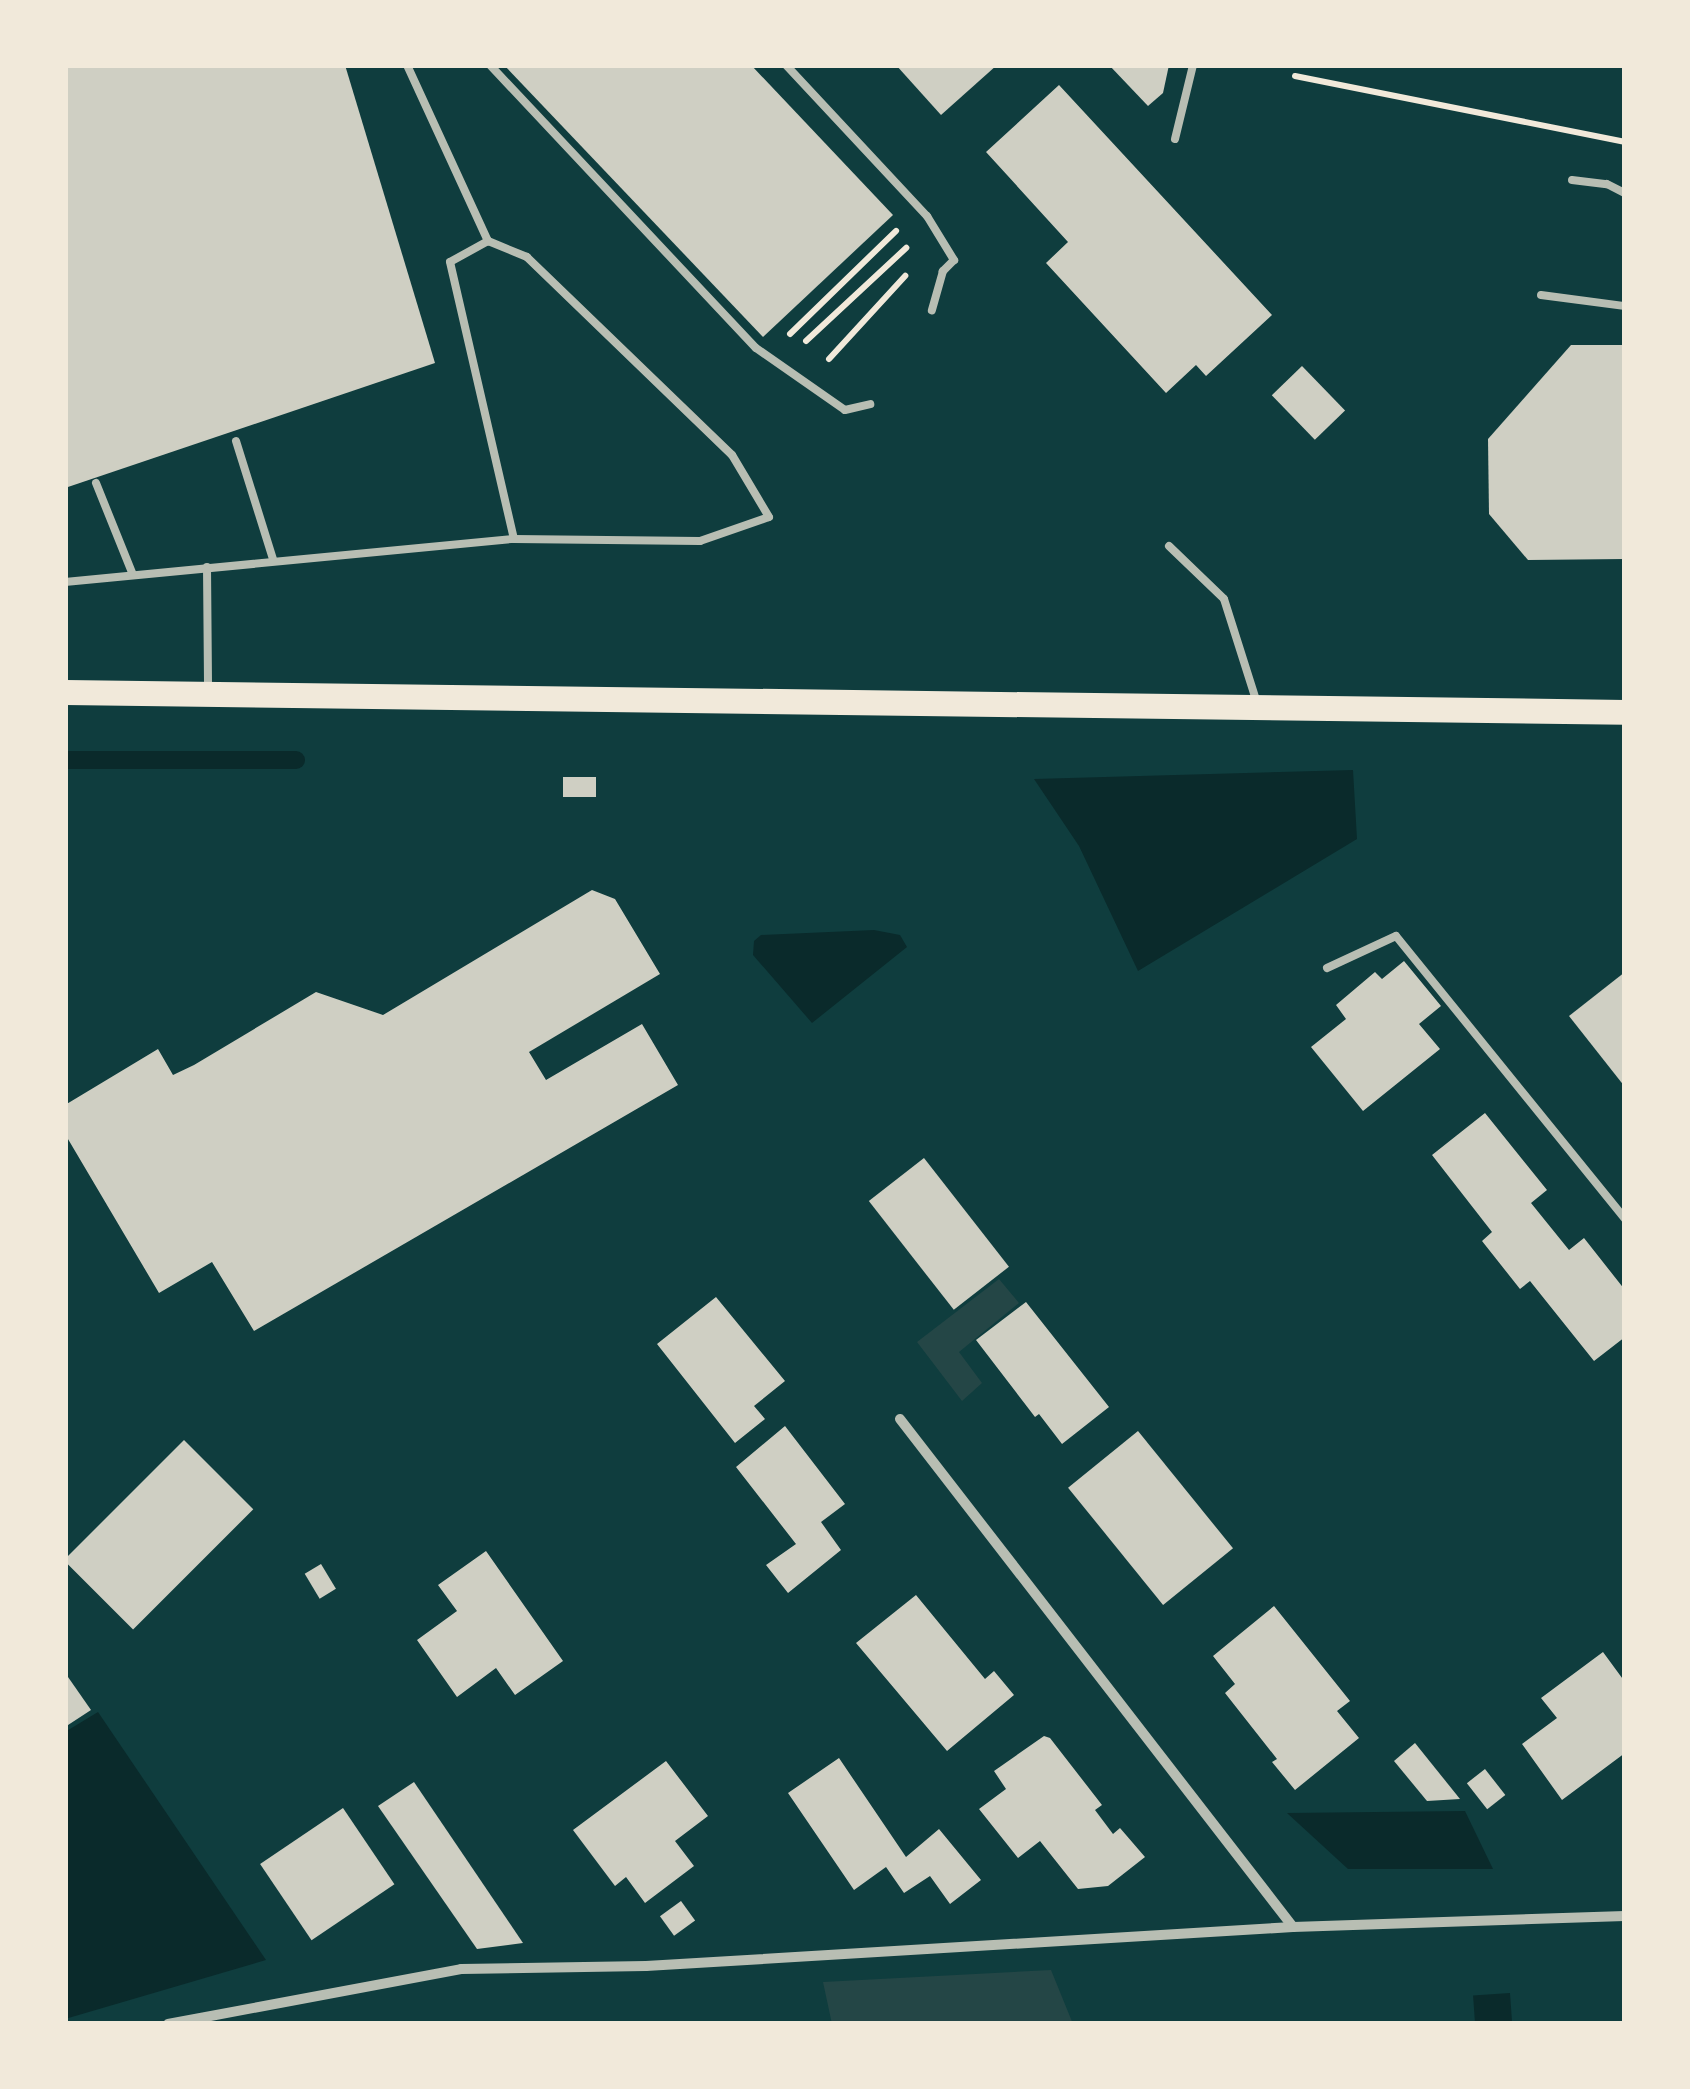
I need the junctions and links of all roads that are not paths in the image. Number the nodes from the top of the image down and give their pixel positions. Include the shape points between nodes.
1 (407, 65) edge
2 (490, 65) edge
3 (786, 65) edge
4 (1193, 65) edge
5 (1175, 140) dead end
6 (1572, 180) dead end
7 (1625, 193) edge
8 (488, 241) junction
9 (1540, 295) dead end
10 (1625, 306) edge
11 (932, 310) dead end
12 (870, 404) dead end
13 (236, 441) dead end
14 (96, 484) dead end
15 (514, 540) junction
16 (1170, 546) dead end
17 (273, 560) junction
18 (206, 567) junction
19 (134, 575) junction
20 (65, 582) edge
21 (65, 692) edge
22 (208, 694) junction
23 (1258, 708) junction
24 (1625, 712) edge
25 (1327, 968) dead end
26 (1625, 1219) edge
27 (900, 1419) dead end
28 (1625, 1916) edge
29 (1292, 1927) junction
30 (168, 2024) edge

1 - 8 lane
2 - 12 lane via 756,348 845,410
3 - 11 lane via 927,216 954,260
4 - 5 lane
6 - 7 lane
8 - 15 lane via 450,262
8 - 15 lane via 528,258 732,455 770,517 700,541
9 - 10 lane
13 - 17 lane
14 - 19 lane
15 - 17 lane
16 - 23 lane via 1224,599
17 - 18 lane
18 - 19 lane
18 - 22 lane
19 - 20 lane
21 - 22 main road
22 - 23 main road
23 - 24 main road
25 - 26 lane via 1396,936
27 - 29 street
28 - 29 street
29 - 30 street via 646,1966 461,1969

